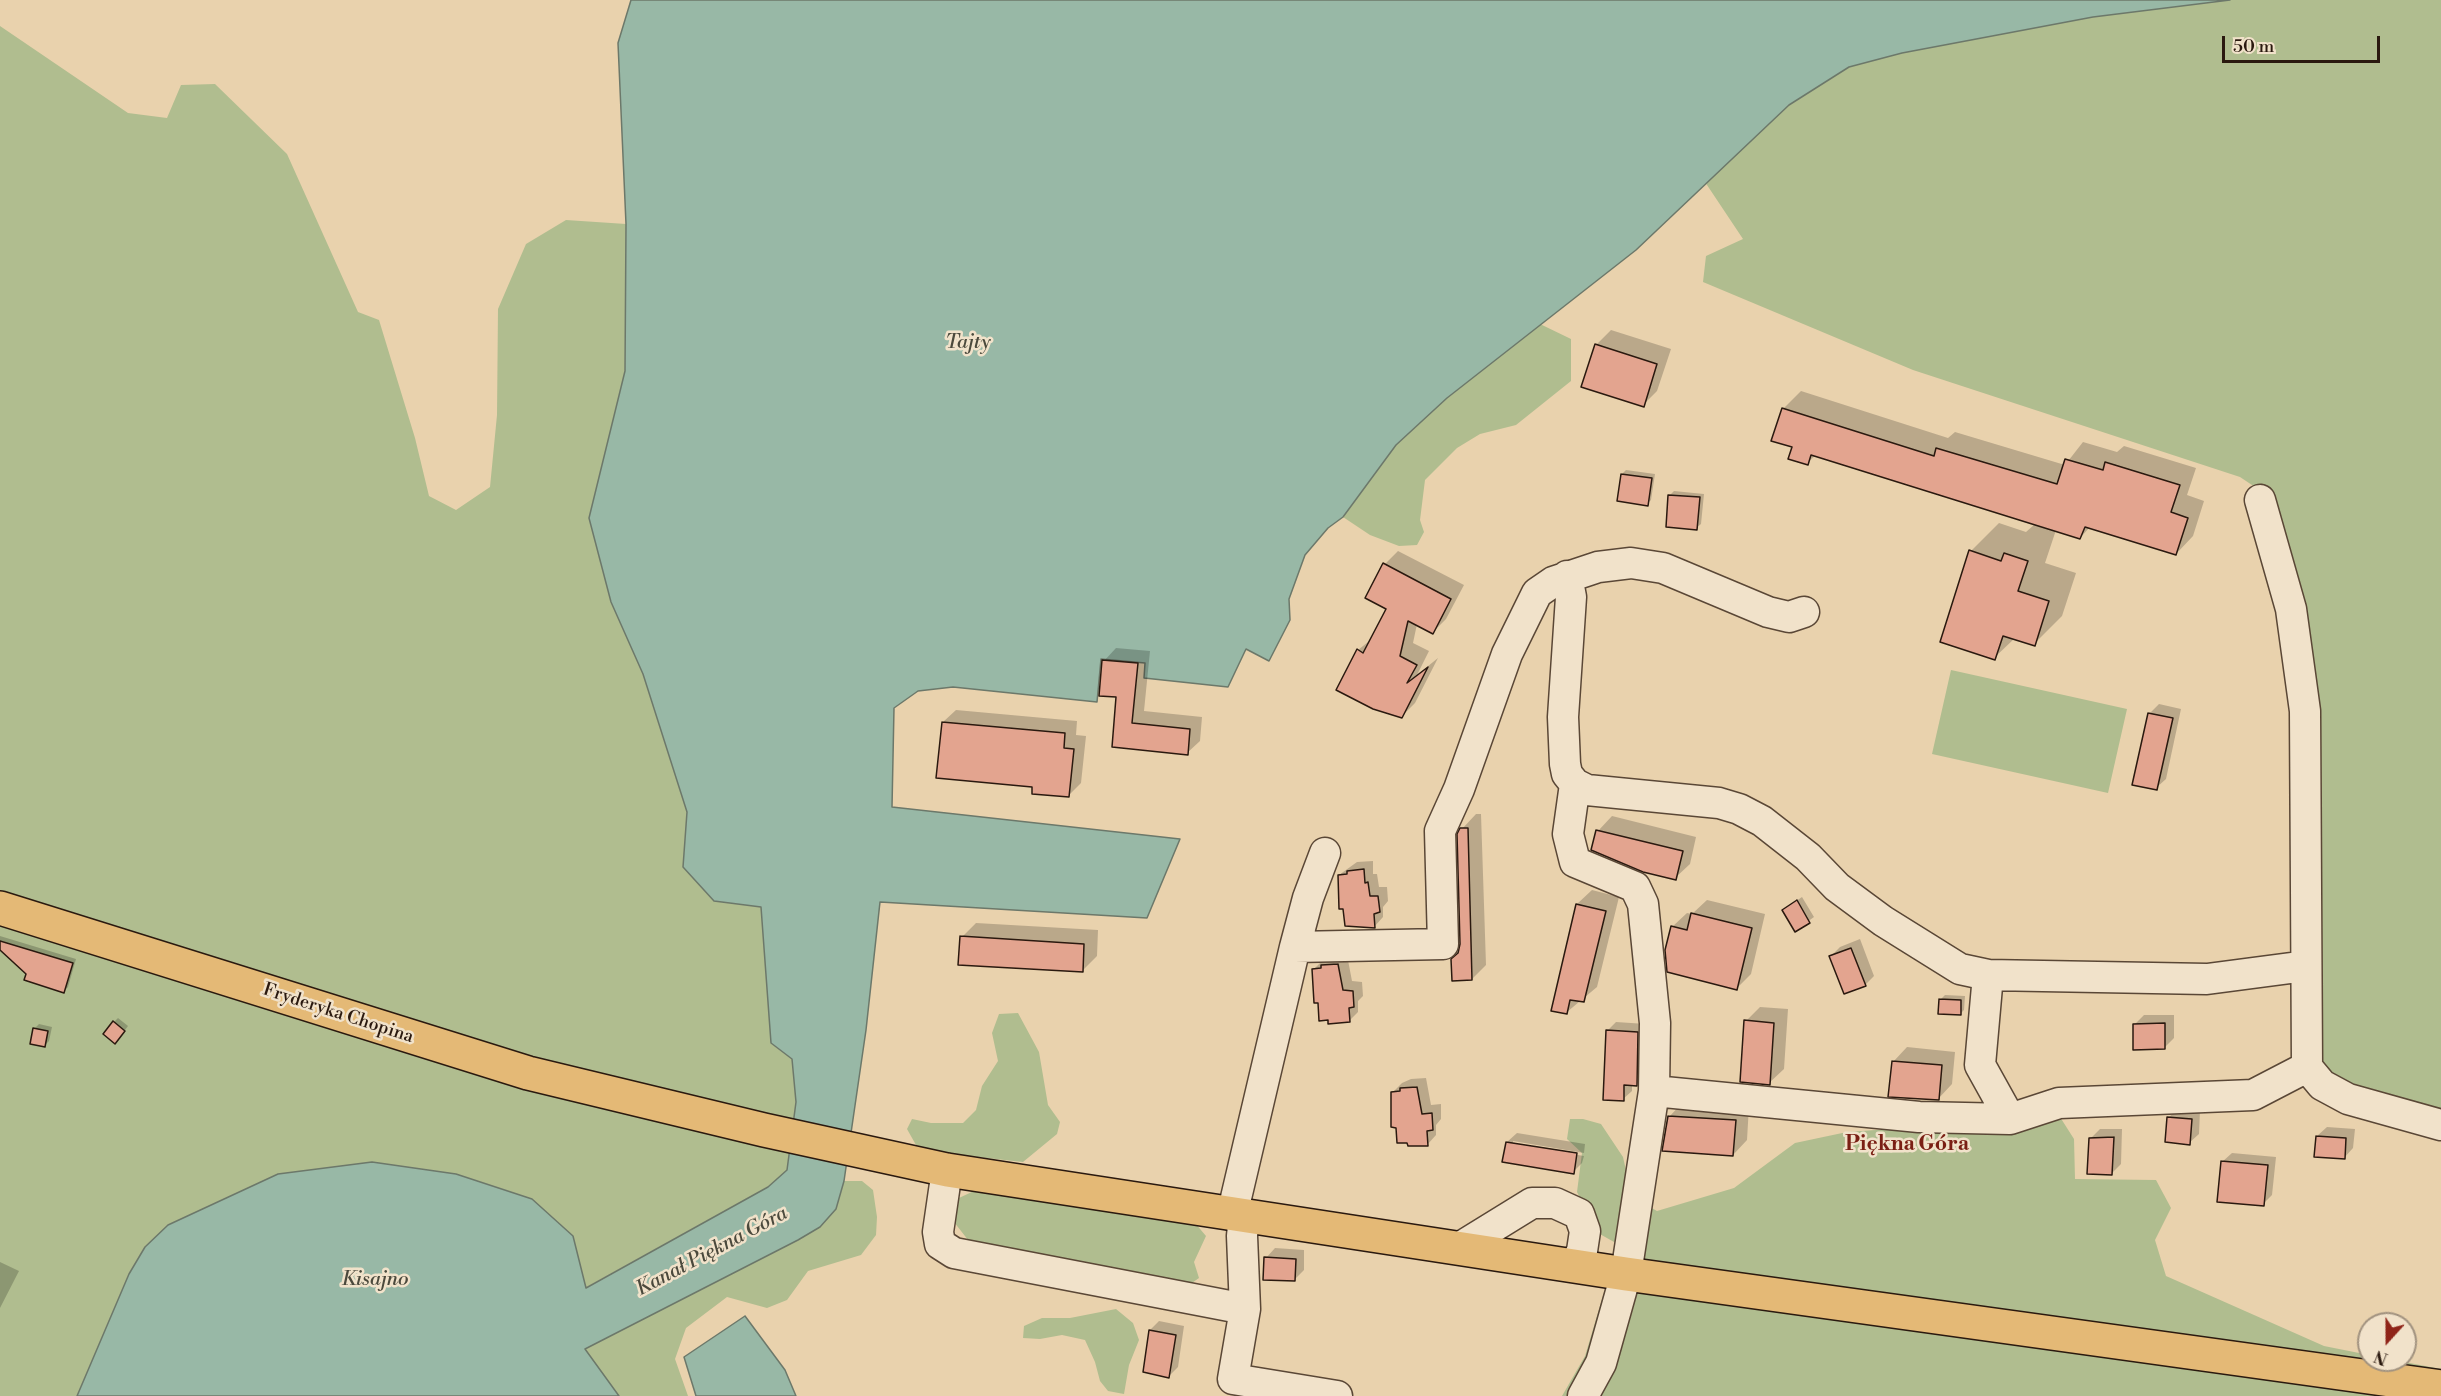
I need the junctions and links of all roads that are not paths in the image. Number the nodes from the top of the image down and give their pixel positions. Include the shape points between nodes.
1 (2260, 500) dead end
2 (1567, 576) junction
3 (1804, 612) dead end
4 (1575, 784) junction
5 (1325, 853) dead end
6 (0, 908) edge
7 (1295, 946) junction
8 (2306, 966) junction
9 (1988, 975) junction
10 (2307, 1067) junction
11 (1654, 1090) junction
12 (2010, 1119) junction
13 (2441, 1125) edge
14 (947, 1170) junction
15 (1238, 1215) junction
16 (1459, 1248) junction
17 (1575, 1265) junction
18 (1626, 1274) junction
19 (1245, 1309) junction
20 (1231, 1387) edge
21 (2441, 1387) edge
22 (1336, 1396) edge
23 (1583, 1396) edge

1 - 8 street via 2291,609 2305,711
2 - 3 street via 1631,563 1663,567 1768,612 1788,617
2 - 4 street via 1571,597 1563,717 1565,764
2 - 7 street via 1537,593 1524,617 1440,831 1443,944
4 - 9 street via 1587,790 1719,802 1739,809 1762,821 1808,857 1837,887 1918,945 1960,969
4 - 11 street via 1568,834 1575,862 1635,887 1643,904 1655,1023
5 - 7 street
6 - 14 main road, Fryderyka Chopina via 528,1073 764,1131
7 - 15 street
8 - 9 street via 2207,979
8 - 10 street
9 - 12 street via 1980,1065
10 - 12 street via 2253,1095 2059,1103
10 - 13 street via 2322,1085 2348,1099
11 - 12 street via 1919,1117
11 - 18 street
14 - 15 main road, Fryderyka Chopina
14 - 19 street via 938,1232 940,1244 954,1253
15 - 16 main road, Fryderyka Chopina
15 - 19 street
16 - 17 main road, Fryderyka Chopina
16 - 17 street via 1532,1203 1556,1203 1579,1214 1585,1231
17 - 18 main road, Fryderyka Chopina
18 - 21 main road, Fryderyka Chopina
18 - 23 street via 1601,1363
19 - 20 street
20 - 22 street

